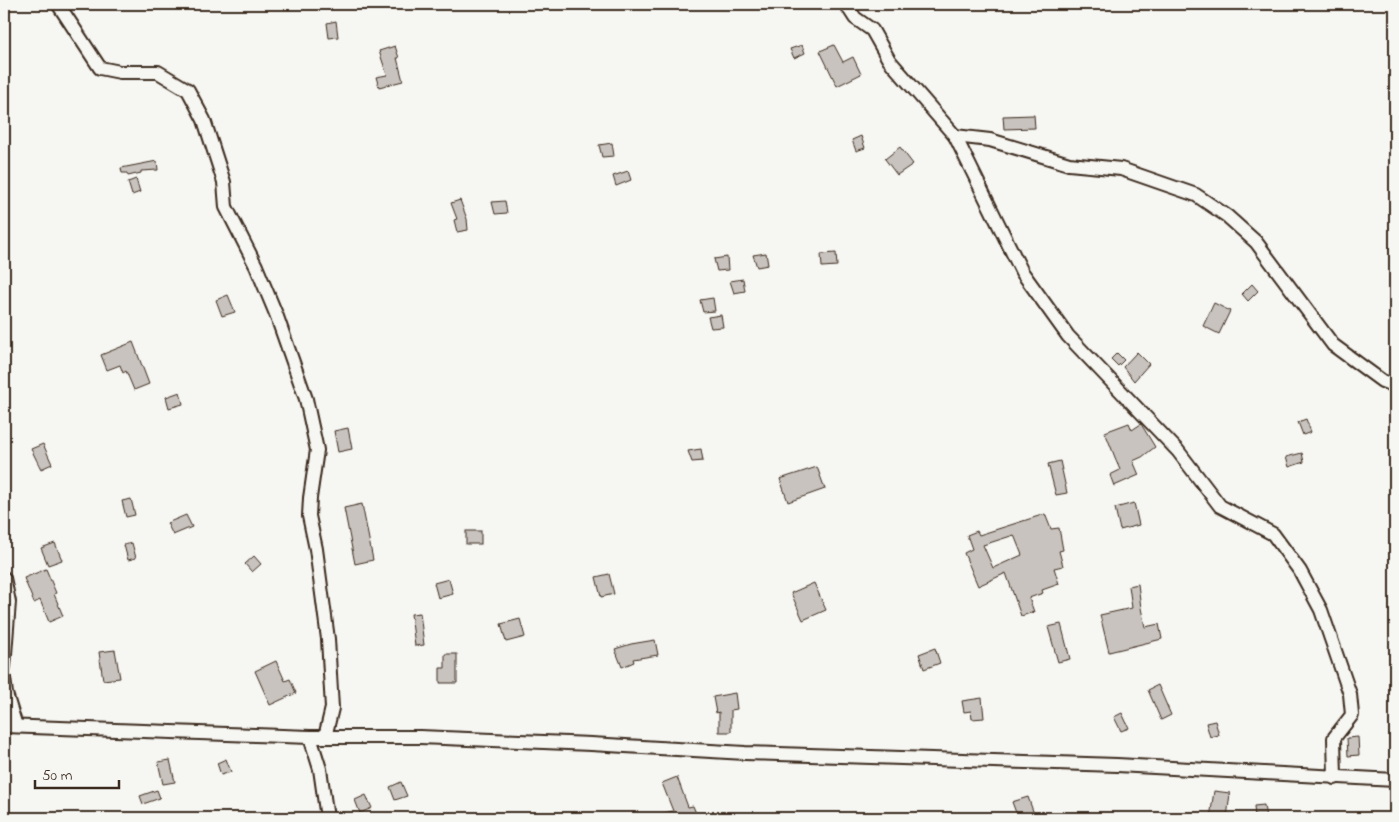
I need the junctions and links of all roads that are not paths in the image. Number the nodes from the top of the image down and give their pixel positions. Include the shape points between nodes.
1 (58, 4) edge
2 (846, 4) edge
3 (955, 136) junction
4 (1395, 386) edge
5 (4, 578) edge
6 (4, 667) edge
7 (4, 678) edge
8 (5, 694) edge
9 (10, 726) edge
10 (310, 737) junction
11 (325, 737) junction
12 (1336, 778) junction
13 (1395, 780) edge
14 (327, 818) edge

1 - 11 street via 100,68 120,72 158,72 188,90 204,120 224,182 226,207 276,314 306,399 317,450 309,516 328,639 332,708
2 - 3 street via 854,18 872,30 889,60
3 - 4 street via 990,140 1069,164 1121,169 1196,196 1227,216 1256,242 1333,345 1382,381
3 - 12 street via 1022,272 1068,336 1178,451 1220,506 1273,534 1300,570 1321,610 1350,694 1352,715 1334,738
5 - 6 street via 9,602
7 - 8 street
8 - 9 street
9 - 10 street
10 - 11 street
10 - 14 street via 320,769
11 - 12 street via 420,737 745,753 1117,765
12 - 13 street

